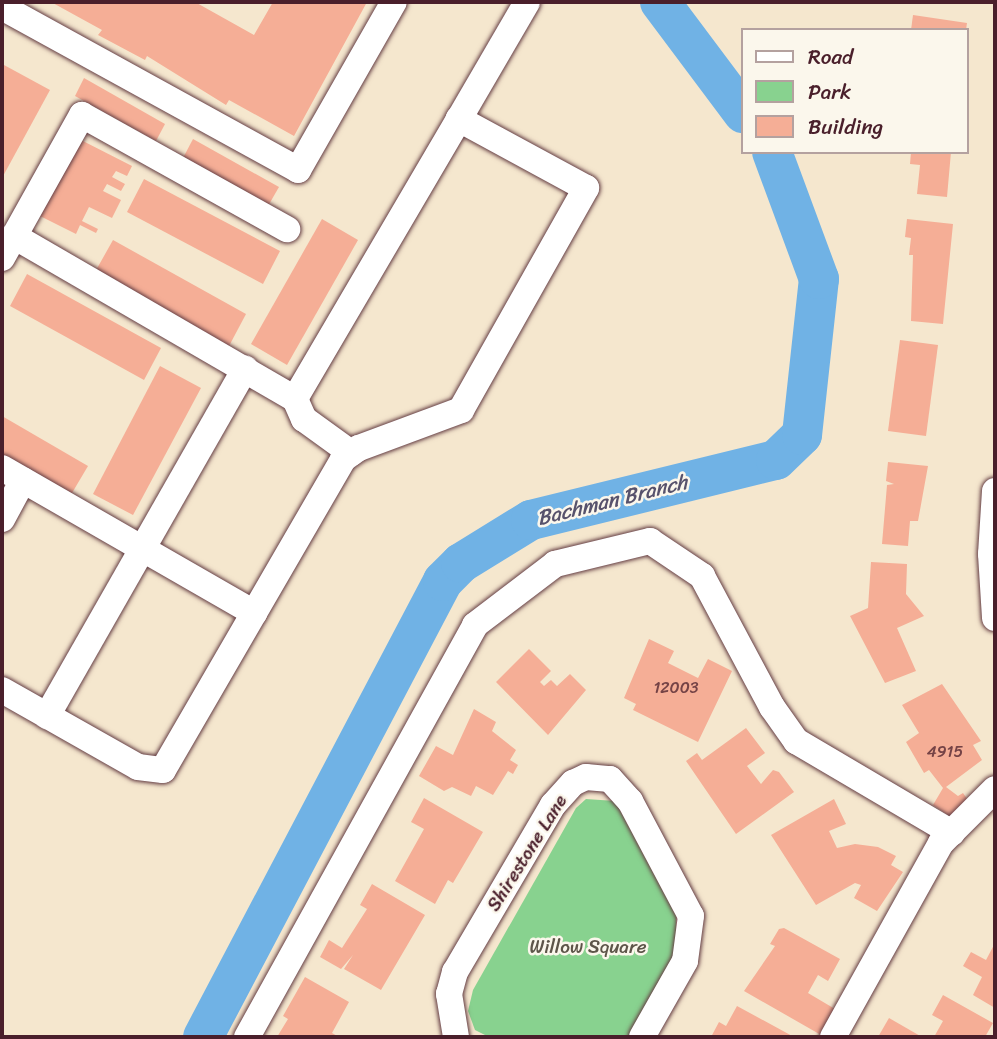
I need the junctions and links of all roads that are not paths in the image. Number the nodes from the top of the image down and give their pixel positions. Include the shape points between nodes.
1 (394, 2) edge
2 (527, 2) edge
3 (2, 6) edge
4 (459, 119) junction
5 (287, 229) dead end
6 (8, 247) edge
7 (245, 369) junction
8 (295, 399) junction
9 (351, 453) junction
10 (12, 474) edge
11 (995, 496) edge
12 (2, 519) edge
13 (144, 550) junction
14 (254, 613) junction
15 (995, 618) edge
16 (2, 690) edge
17 (47, 716) junction
18 (995, 789) edge
19 (952, 833) junction
20 (247, 1037) edge
21 (456, 1037) edge
22 (642, 1037) edge
23 (833, 1037) edge

1 - 3 street via 298,170
2 - 4 street
4 - 8 street
4 - 9 street via 586,188 461,410
5 - 6 street via 82,115
6 - 7 street
7 - 8 street
7 - 13 street
8 - 9 street via 304,419
9 - 14 street via 343,459
10 - 12 street
10 - 13 street
11 - 15 street via 991,566
13 - 14 street
13 - 17 street
14 - 17 street via 163,770 138,767
16 - 17 street
18 - 19 street
19 - 20 street via 796,741 772,707 702,576 650,541 555,564 475,625
19 - 23 street via 941,843
21 - 22 street, Shirestone Lane via 449,994 455,972 553,805 573,783 586,777 610,779 630,801 691,916 685,961

